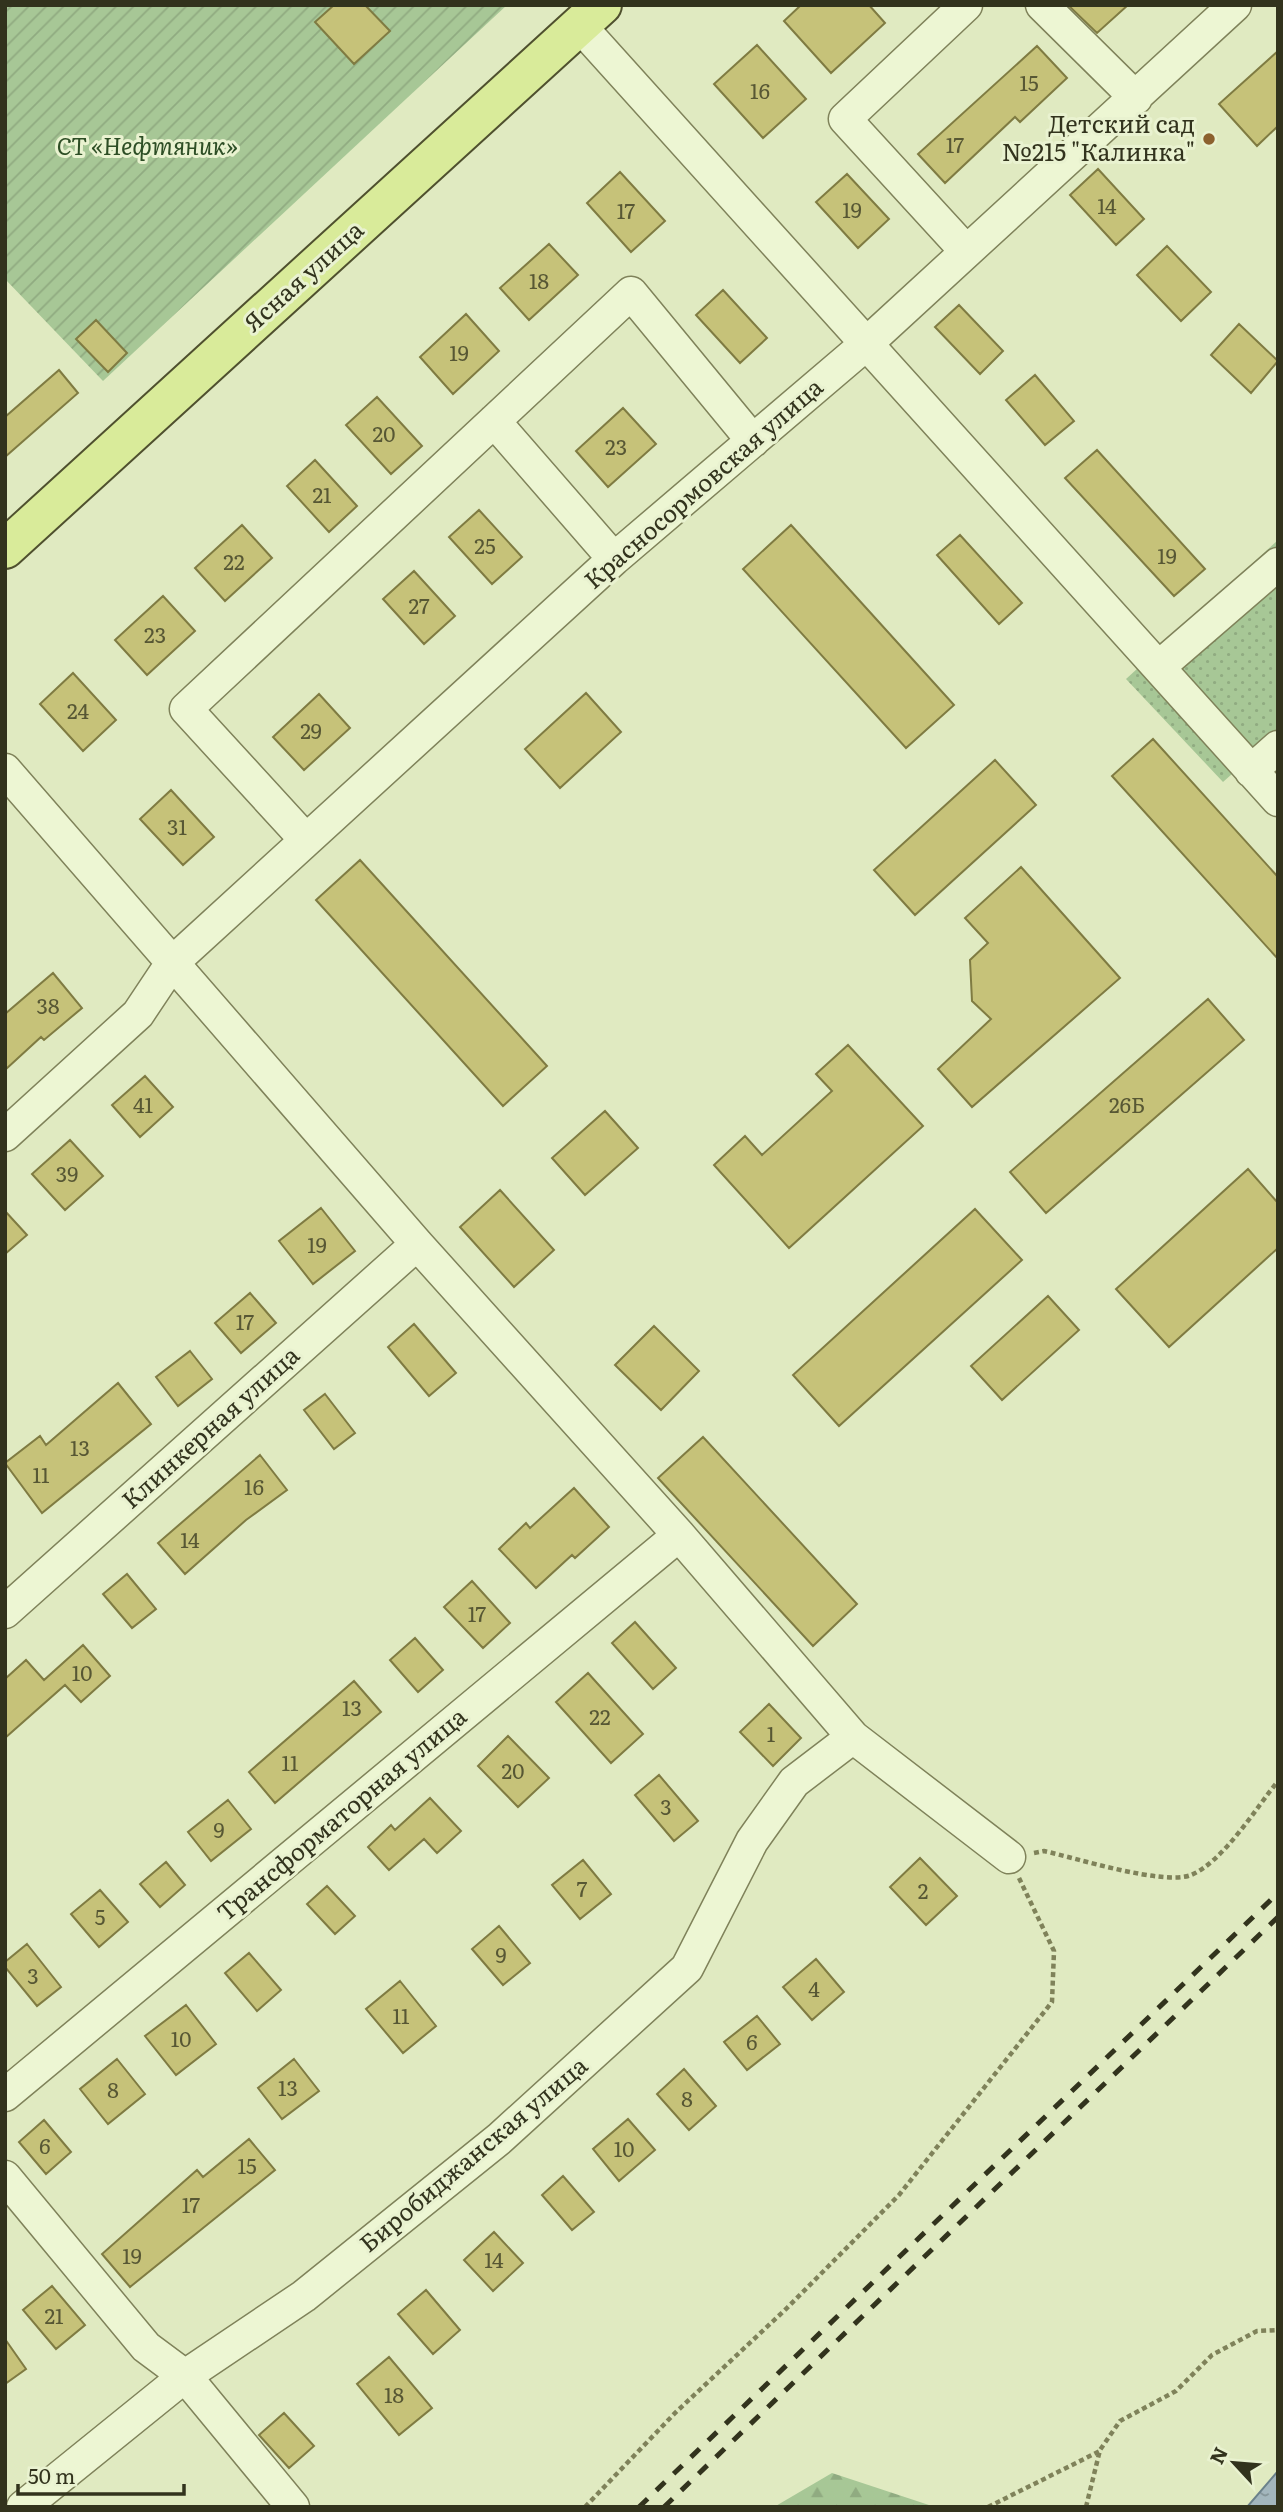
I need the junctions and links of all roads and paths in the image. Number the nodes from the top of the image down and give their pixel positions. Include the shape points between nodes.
1 (966, 5) edge
2 (1042, 5) edge
3 (1235, 5) edge
4 (591, 15) edge
5 (1136, 98) junction
6 (966, 251) junction
7 (865, 345) junction
8 (494, 421) junction
9 (753, 441) junction
10 (5, 549) edge
11 (614, 559) junction
12 (1278, 564) edge
13 (1160, 666) junction
14 (1278, 747) edge
15 (5, 770) edge
16 (1251, 771) junction
17 (1278, 800) edge
18 (306, 840) junction
19 (172, 963) junction
20 (5, 1135) edge
21 (417, 1244) junction
22 (679, 1535) junction
23 (5, 1612) edge
24 (853, 1737) junction
25 (1278, 1781) edge
26 (1009, 1857) junction
27 (5, 2095) edge
28 (5, 2177) edge
29 (1278, 2330) edge
30 (185, 2376) junction
31 (1100, 2450) junction
32 (23, 2507) edge
33 (293, 2507) edge
34 (584, 2507) edge
35 (988, 2507) edge
36 (1086, 2507) edge

1 - 6 street via 845,119
2 - 5 street
3 - 5 street, Красносормовская улица
4 - 7 street
4 - 10 main road, Ясная улица
5 - 6 street, Красносормовская улица
6 - 7 street, Красносормовская улица
7 - 9 street, Красносормовская улица
7 - 13 street
8 - 9 street via 631,293
8 - 11 street
8 - 18 street via 186,709
9 - 11 street, Красносормовская улица
11 - 18 street, Красносормовская улица
12 - 13 street
13 - 16 street
14 - 16 street
15 - 19 street
16 - 17 street
18 - 19 street, Красносормовская улица
19 - 20 street, Красносормовская улица via 138,1014
19 - 21 street
21 - 22 street
21 - 23 street, Клинкерная улица
22 - 24 street
22 - 27 street, Трансформаторная улица
24 - 26 street
24 - 30 street, Биробиджанская улица via 794,1782 759,1831 687,1969 499,2139 304,2296
25 - 26 path via 1220,1853 1191,1875 1162,1878 1044,1850
26 - 34 path via 1054,1951 1052,2003 899,2195
28 - 30 street via 146,2347
29 - 31 path via 1257,2331 1212,2355 1176,2391 1120,2421
30 - 32 street, Биробиджанская улица
30 - 33 street
31 - 35 path
31 - 36 path

